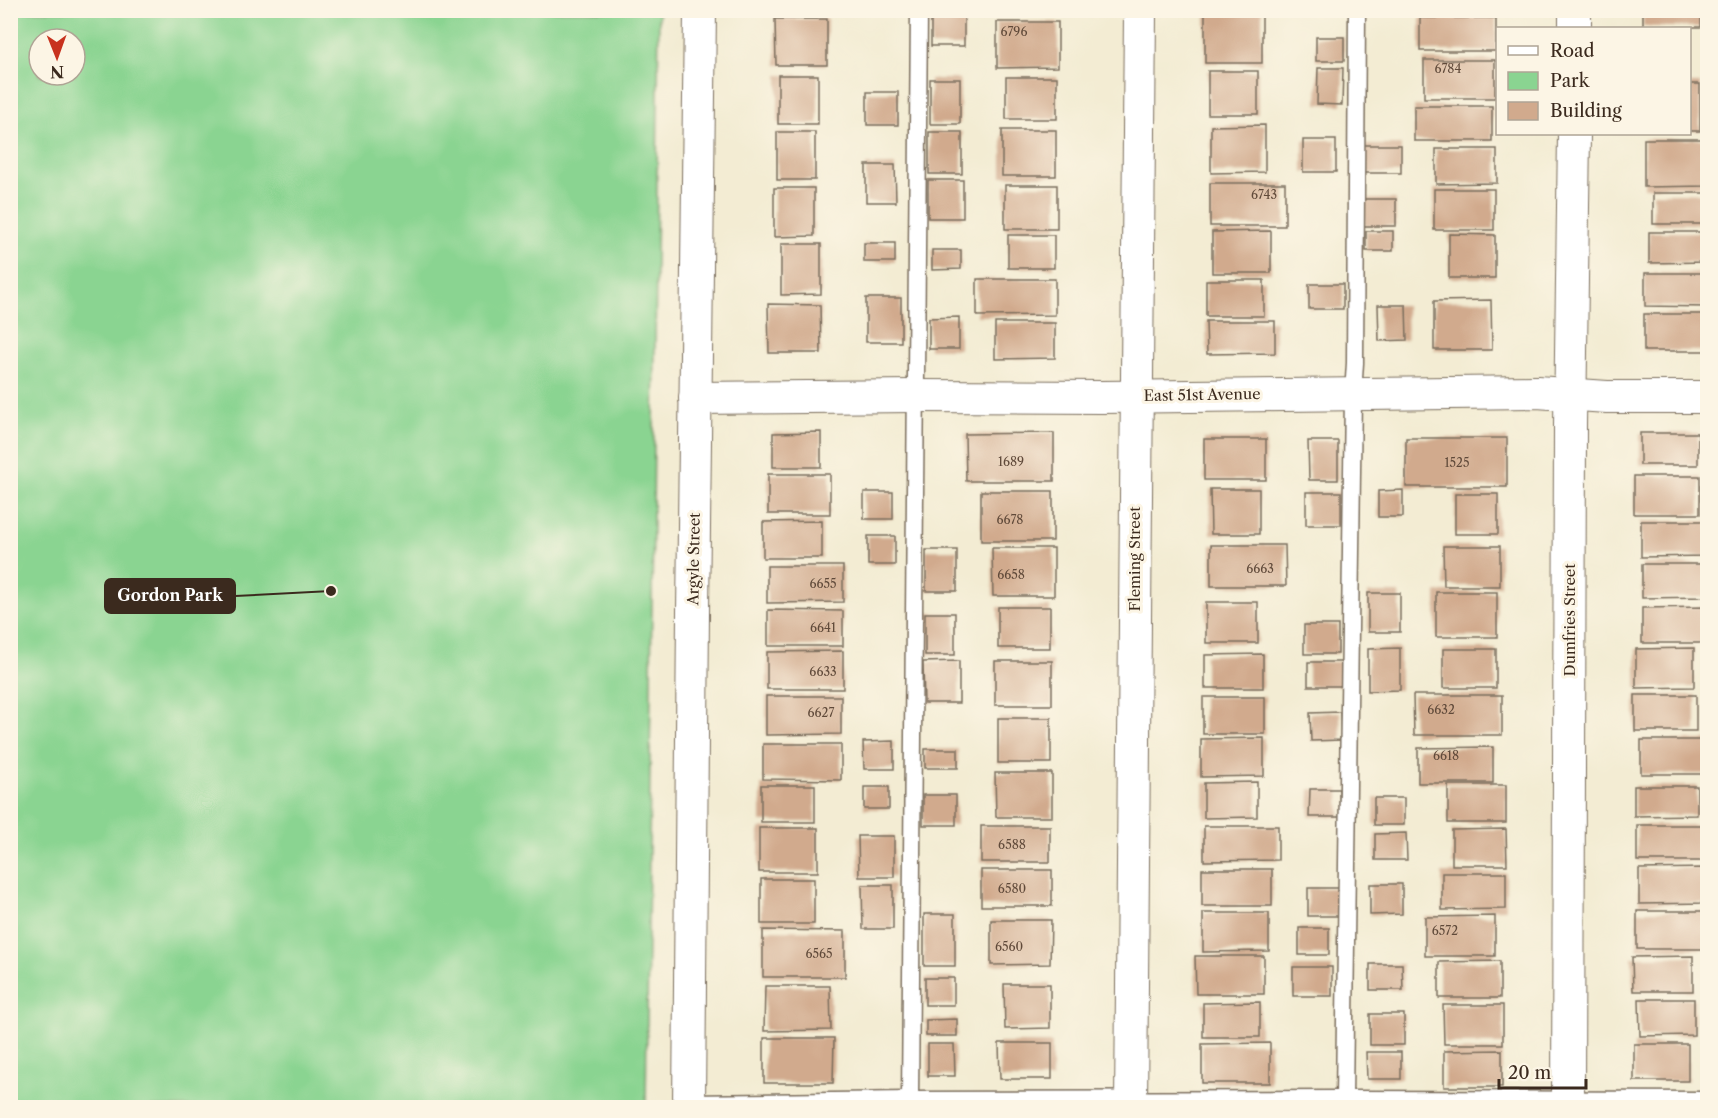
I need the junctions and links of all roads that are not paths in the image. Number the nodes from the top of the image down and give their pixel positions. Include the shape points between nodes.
1 (700, 10) edge
2 (919, 10) edge
3 (1140, 10) edge
4 (1357, 10) edge
5 (1575, 10) edge
6 (1575, 27) edge
7 (1574, 135) edge
8 (1353, 394) junction
9 (1571, 394) junction
10 (915, 396) junction
11 (1137, 396) junction
12 (1707, 397) edge
13 (695, 398) junction
14 (1344, 1099) junction
15 (910, 1100) junction
16 (1707, 1100) edge
17 (1132, 1104) edge
18 (1568, 1104) edge
19 (689, 1105) edge

1 - 13 street, Argyle Street
2 - 10 lane
3 - 11 street, Fleming Street
4 - 8 lane
5 - 6 street
7 - 9 street, Dumfries Street
8 - 9 street, East 51st Avenue
8 - 11 street, East 51st Avenue
8 - 14 lane
9 - 12 street, East 51st Avenue
9 - 18 street, Dumfries Street
10 - 11 street, East 51st Avenue
10 - 13 street, East 51st Avenue
10 - 15 lane
11 - 17 street, Fleming Street
13 - 19 street, Argyle Street
14 - 17 lane
14 - 18 lane
15 - 17 lane
15 - 19 lane
16 - 18 lane

